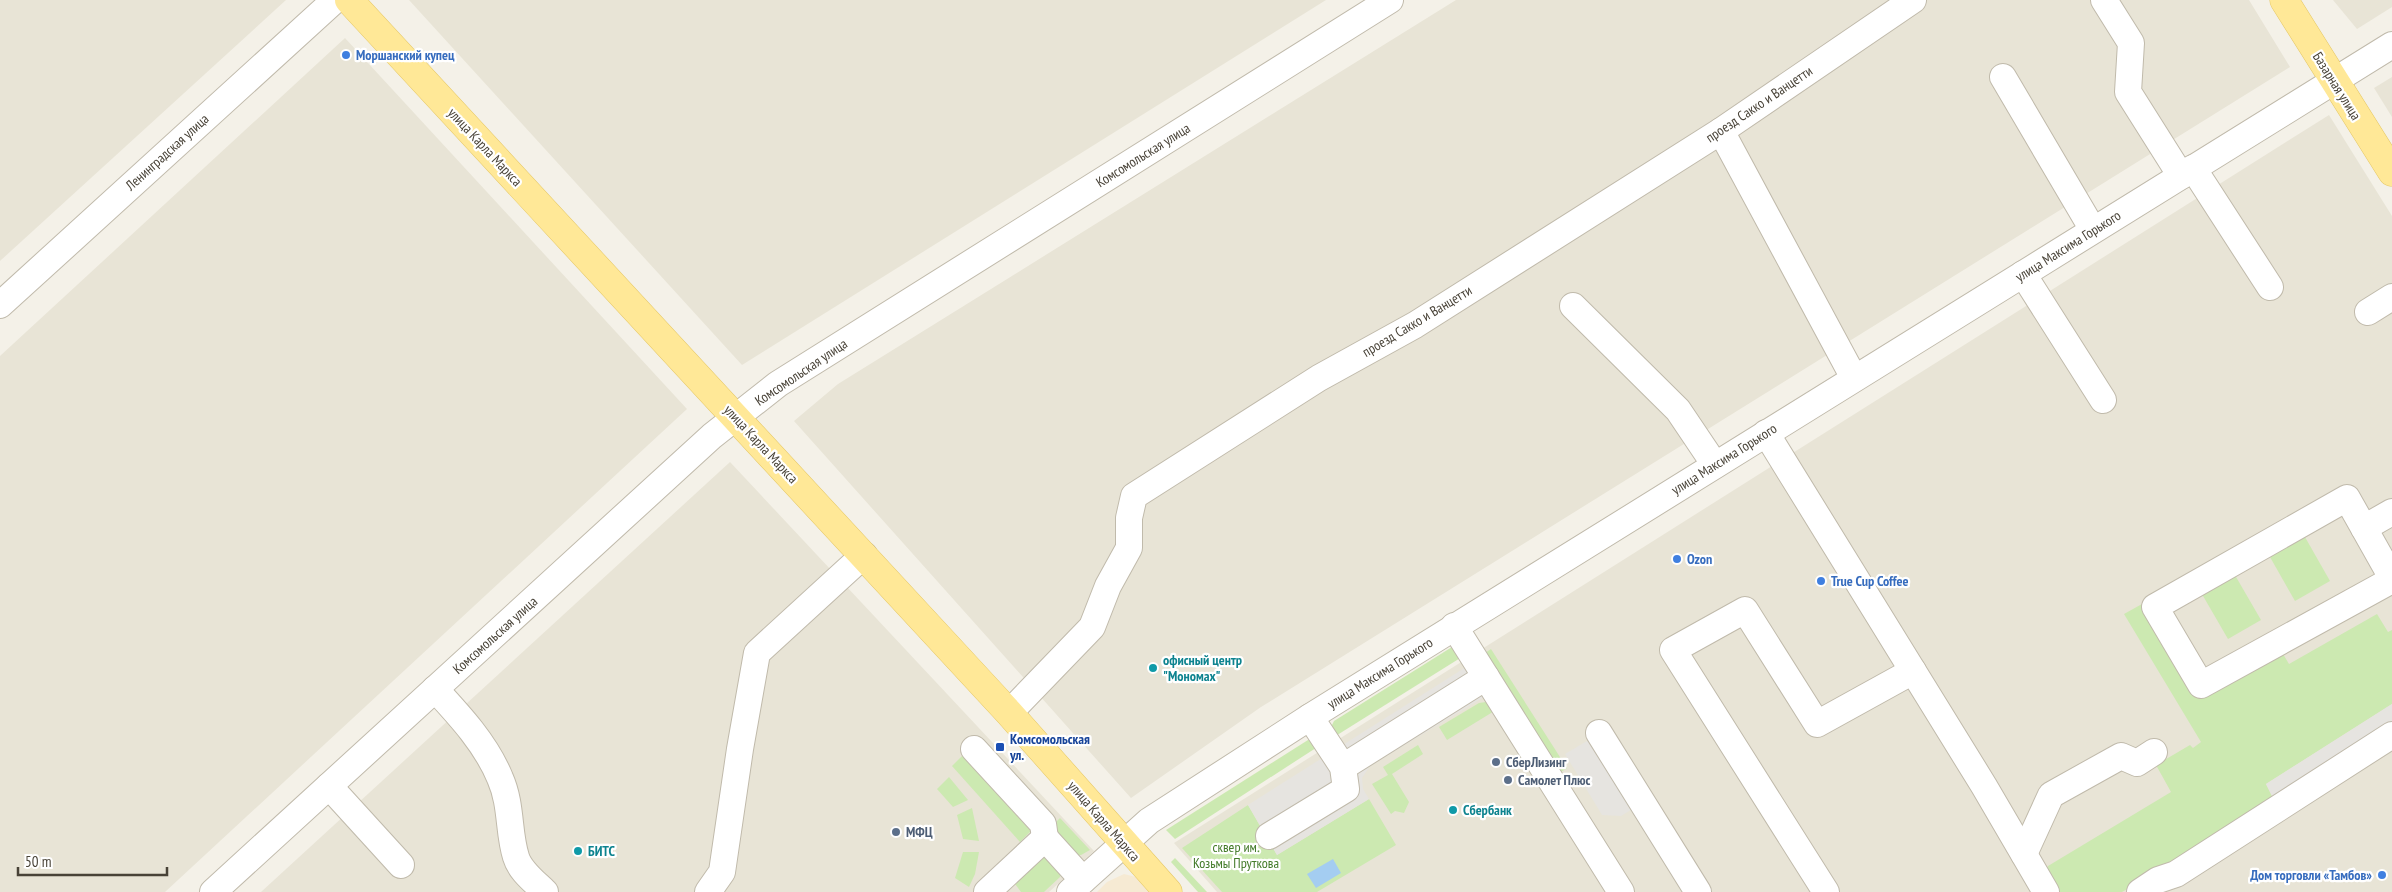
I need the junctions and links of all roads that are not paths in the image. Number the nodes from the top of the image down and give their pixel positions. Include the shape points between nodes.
1 (334, 0) edge
2 (349, 0) edge
3 (1390, 0) edge
4 (1913, 0) edge
5 (2104, 0) edge
6 (2284, 0) edge
7 (2392, 45) edge
8 (2003, 77) dead end
9 (2333, 81) junction
10 (1720, 131) junction
11 (2187, 172) junction
12 (2392, 172) edge
13 (2093, 230) junction
14 (2024, 274) junction
15 (2270, 287) dead end
16 (2392, 297) edge
17 (0, 305) edge
18 (1573, 306) dead end
19 (2368, 312) dead end
20 (1854, 378) junction
21 (2103, 400) dead end
22 (736, 417) junction
23 (1766, 433) junction
24 (1715, 465) junction
25 (2392, 512) edge
26 (2364, 528) junction
27 (864, 556) junction
28 (2392, 579) edge
29 (1454, 626) junction
30 (1913, 671) junction
31 (1486, 677) junction
32 (435, 689) junction
33 (1009, 713) junction
34 (1310, 717) junction
35 (1600, 733) dead end
36 (2392, 734) edge
37 (974, 748) dead end
38 (2154, 752) dead end
39 (1343, 767) junction
40 (329, 786) junction
41 (1269, 836) dead end
42 (1045, 838) junction
43 (1124, 844) junction
44 (2024, 854) junction
45 (401, 865) dead end
46 (1076, 886) edge
47 (213, 892) edge
48 (545, 892) edge
49 (708, 892) edge
50 (987, 892) edge
51 (1168, 892) edge
52 (1621, 892) edge
53 (1698, 892) edge
54 (1826, 892) edge
55 (2046, 892) edge
56 (2140, 892) edge

1 - 17 street, Ленинградская улица
2 - 22 main road, улица Карла Маркса
3 - 22 street, Комсомольская улица via 778,384
4 - 10 street, проезд Сакко и Ванцетти
5 - 11 street via 2131,43 2128,92
6 - 9 main road, Базарная улица
7 - 9 street, улица Максима Горького
8 - 13 street
9 - 11 street, улица Максима Горького
9 - 12 main road, Базарная улица
10 - 20 street
10 - 33 street, проезд Сакко и Ванцетти via 1415,325 1319,378 1134,496 1129,548 1108,586 1092,627
11 - 13 street, улица Максима Горького
11 - 15 street
13 - 14 street, улица Максима Горького
14 - 20 street, улица Максима Горького
14 - 21 street
16 - 19 street
18 - 24 street via 1678,410
20 - 23 street, улица Максима Горького
22 - 27 main road, улица Карла Маркса
22 - 32 street, Комсомольская улица
23 - 24 street, улица Максима Горького
23 - 30 street
24 - 29 street, улица Максима Горького
25 - 26 street
26 - 28 street
26 - 28 street via 2347,498 2155,607 2201,684
27 - 33 main road, улица Карла Маркса
27 - 49 street via 757,653 722,872
29 - 31 street
29 - 34 street, улица Максима Горького
30 - 44 street
30 - 54 street via 1816,724 1745,610 1673,650
31 - 39 street
31 - 52 street
32 - 40 street, Комсомольская улица
32 - 48 street via 468,725 491,758 510,809 516,857 523,870
33 - 43 main road, улица Карла Маркса
34 - 39 street
34 - 43 street, улица Максима Горького via 1150,821
35 - 53 street
36 - 56 street via 2176,874 2158,880
37 - 42 street via 1043,824
38 - 44 street via 2137,762 2121,756 2051,795
39 - 41 street via 1346,789
40 - 45 street
40 - 47 street, Комсомольская улица
42 - 46 street
42 - 50 street
43 - 46 street, улица Максима Горького
43 - 51 main road, улица Карла Маркса
44 - 55 street

